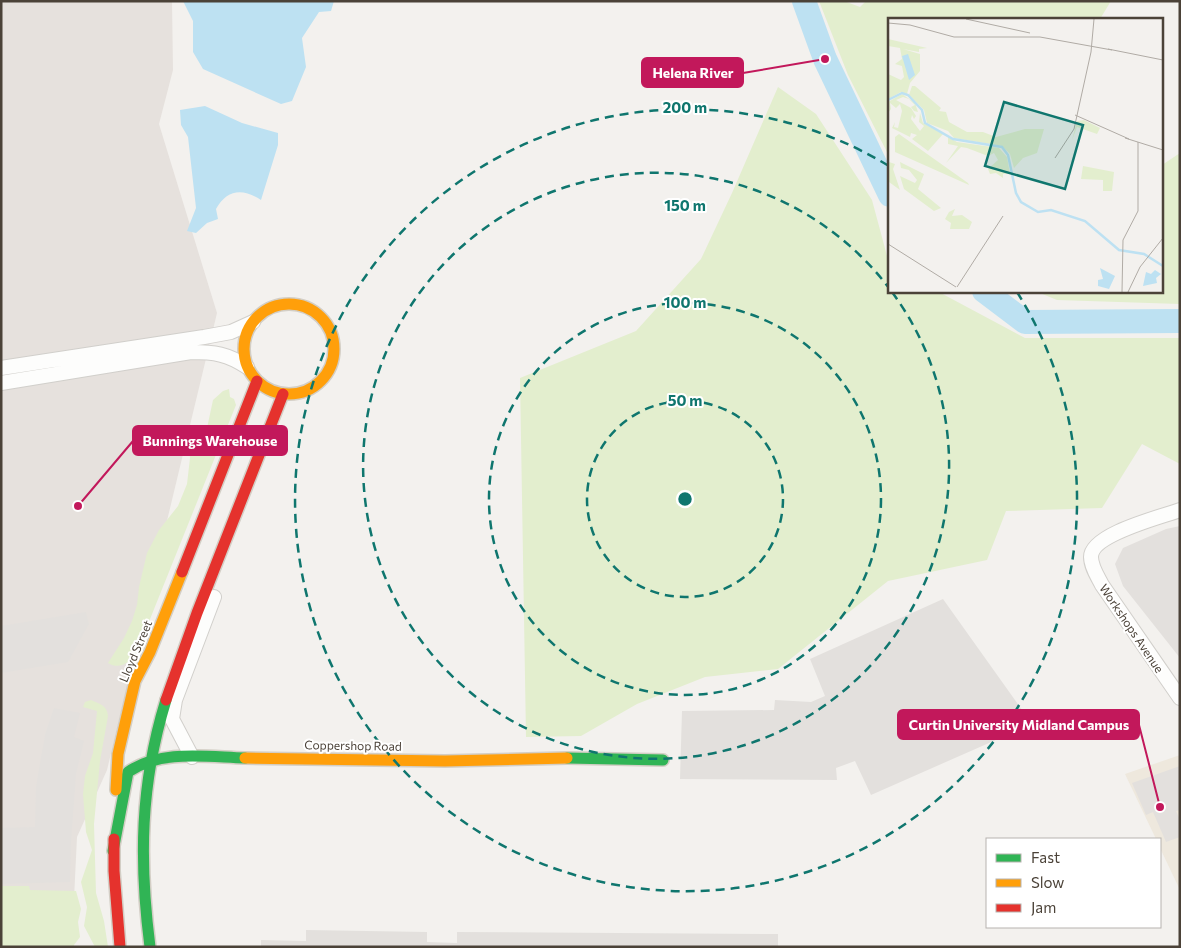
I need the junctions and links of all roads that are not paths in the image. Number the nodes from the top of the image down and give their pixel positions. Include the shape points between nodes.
1 (253, 322) junction
2 (248, 367) junction
3 (1, 368) edge
4 (257, 381) junction
5 (1, 383) edge
6 (283, 394) junction
7 (1180, 510) edge
8 (223, 547) junction
9 (1180, 698) edge
10 (192, 757) junction
11 (151, 760) junction
12 (663, 760) dead end
13 (113, 852) junction
14 (120, 947) edge
15 (150, 947) edge

1 - 2 main road via 244,344
1 - 3 street via 231,332 204,337
1 - 6 main road via 270,308 292,304 315,311 331,329 334,357 322,381 310,390
2 - 4 main road
2 - 5 street via 210,352 191,352
4 - 6 main road via 269,390
4 - 13 main road, Lloyd Street via 150,652 135,681 118,754
6 - 8 main road
7 - 9 street, Workshops Avenue via 1103,538 1090,555 1102,585
8 - 10 street via 222,574 175,700 172,719
8 - 11 main road via 174,672
10 - 11 main road, Coppershop Road
10 - 12 main road, Coppershop Road
11 - 13 main road, Coppershop Road via 128,772
11 - 15 main road via 141,856
13 - 14 main road, Lloyd Street

